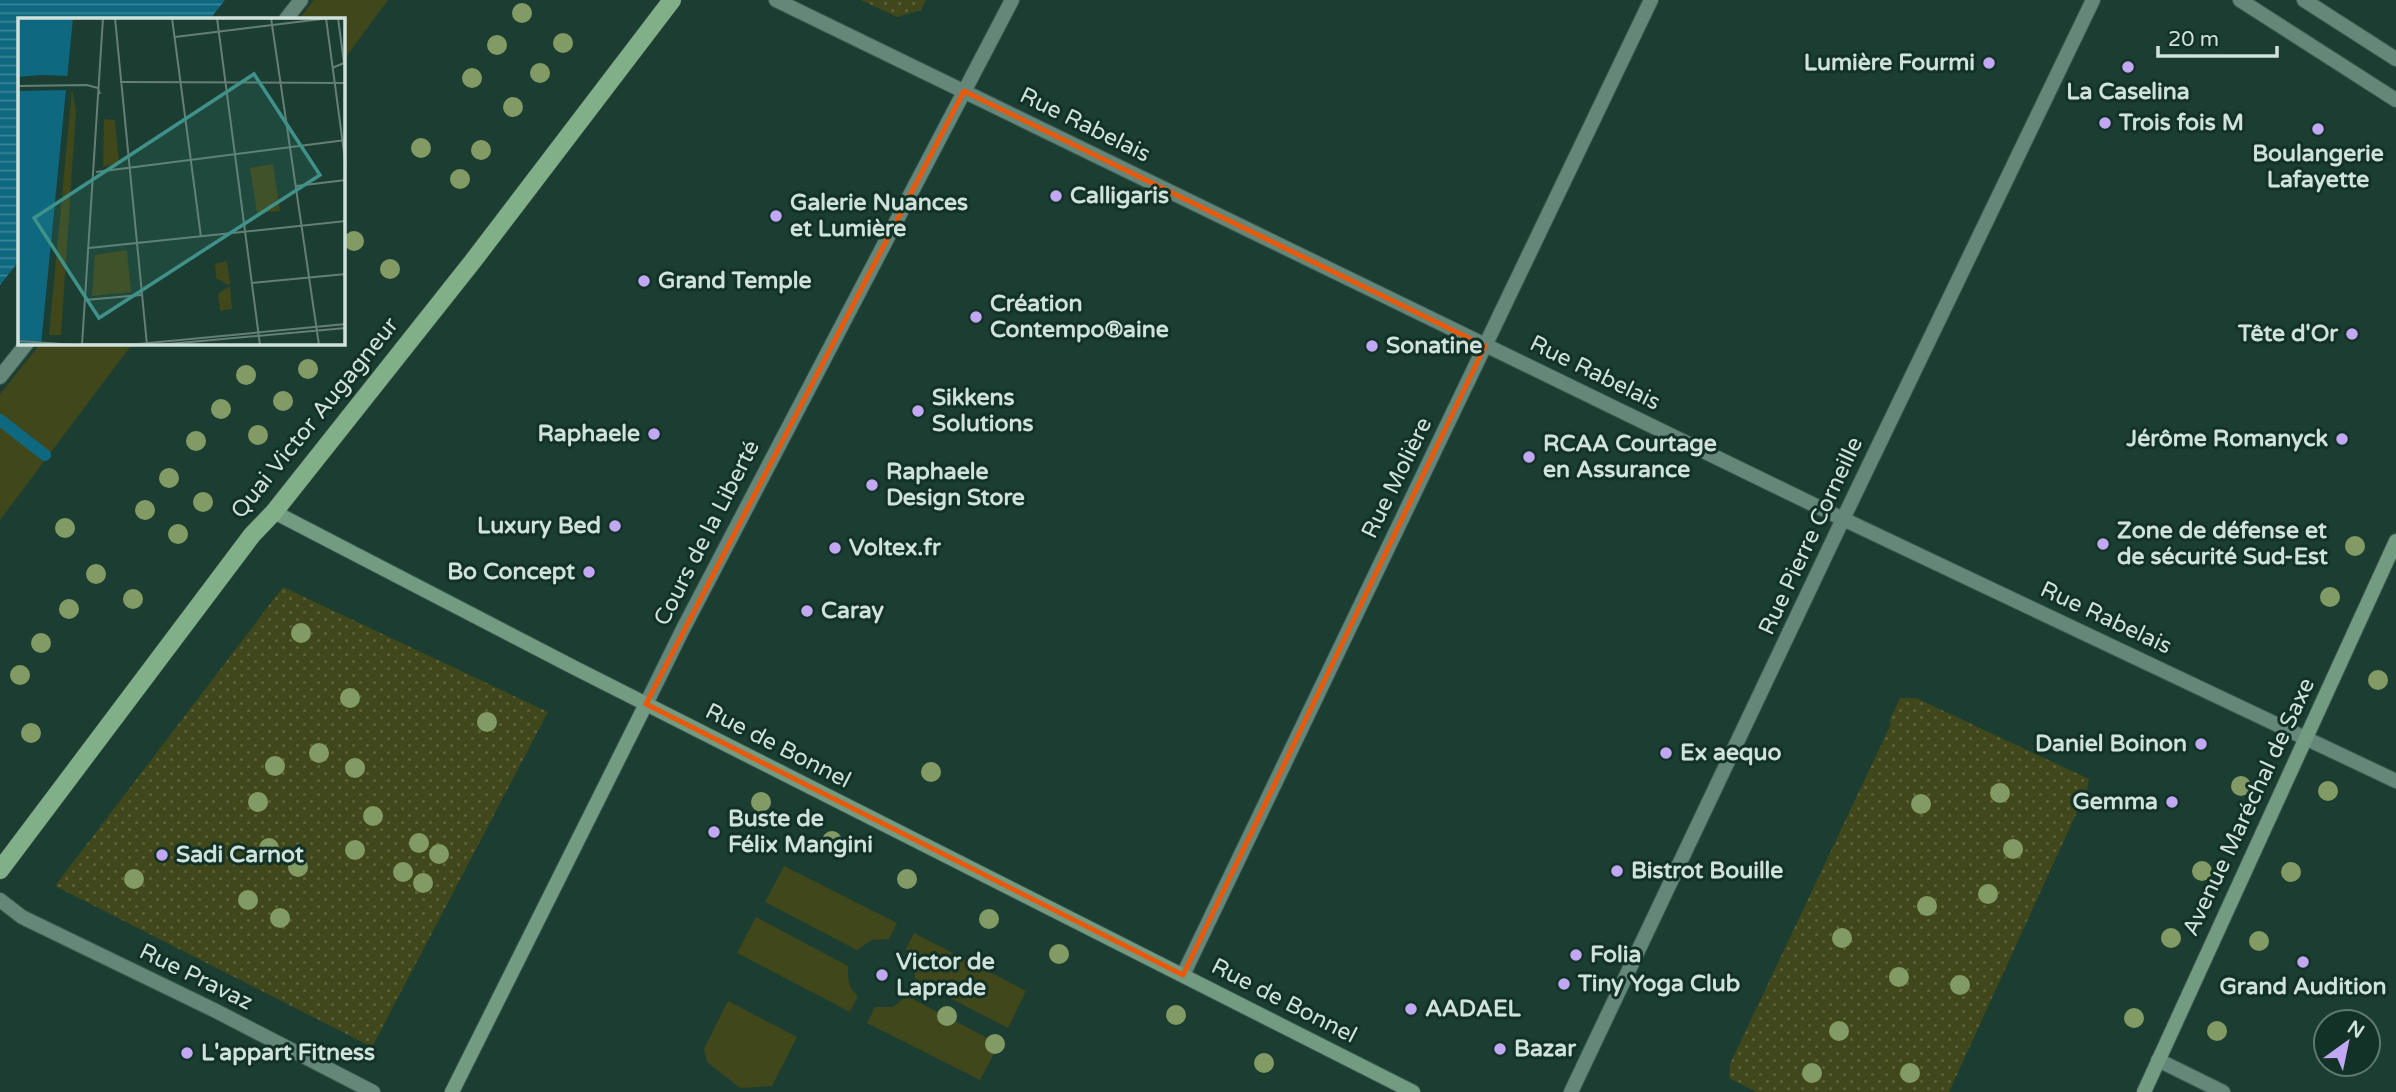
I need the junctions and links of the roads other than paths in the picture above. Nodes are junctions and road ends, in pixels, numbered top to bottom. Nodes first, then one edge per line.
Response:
1 (301, 0) edge
2 (672, 0) edge
3 (776, 0) edge
4 (1012, 0) edge
5 (1651, 0) edge
6 (2093, 0) edge
7 (2240, 0) edge
8 (2304, 0) edge
9 (287, 18) edge
10 (2396, 59) edge
11 (964, 91) junction
12 (2396, 100) edge
13 (25, 345) edge
14 (1485, 346) junction
15 (0, 377) edge
16 (274, 512) junction
17 (1843, 519) junction
18 (2396, 541) edge
19 (646, 704) junction
20 (2306, 738) junction
21 (2396, 781) edge
22 (0, 870) edge
23 (0, 900) edge
24 (1183, 975) junction
25 (2158, 1060) junction
26 (373, 1092) edge
27 (452, 1092) edge
28 (1413, 1092) edge
29 (1571, 1092) edge
30 (2144, 1092) edge
31 (2223, 1092) edge

1 - 9 street
2 - 16 main road, Quai Victor Augagneur
3 - 11 street, Rue Rabelais
4 - 11 street, Cours de la Liberté
5 - 14 street, Rue Molière
6 - 17 street, Rue Pierre Corneille
7 - 12 street
8 - 10 street
11 - 14 street, Rue Rabelais
11 - 19 street, Cours de la Liberté
13 - 15 street
14 - 17 street, Rue Rabelais
14 - 24 street, Rue Molière
16 - 19 main road, Rue de Bonnel
16 - 22 main road, Quai Victor Augagneur
17 - 20 street, Rue Rabelais
17 - 29 street, Rue Pierre Corneille
18 - 20 main road, Avenue Maréchal de Saxe
19 - 24 main road, Rue de Bonnel
19 - 27 main road, Cours de la Liberté
20 - 21 street, Rue Rabelais
20 - 25 main road, Avenue Maréchal de Saxe
23 - 26 street, Rue Pravaz
24 - 28 main road, Rue de Bonnel
25 - 30 main road, Avenue Maréchal de Saxe
25 - 31 street

